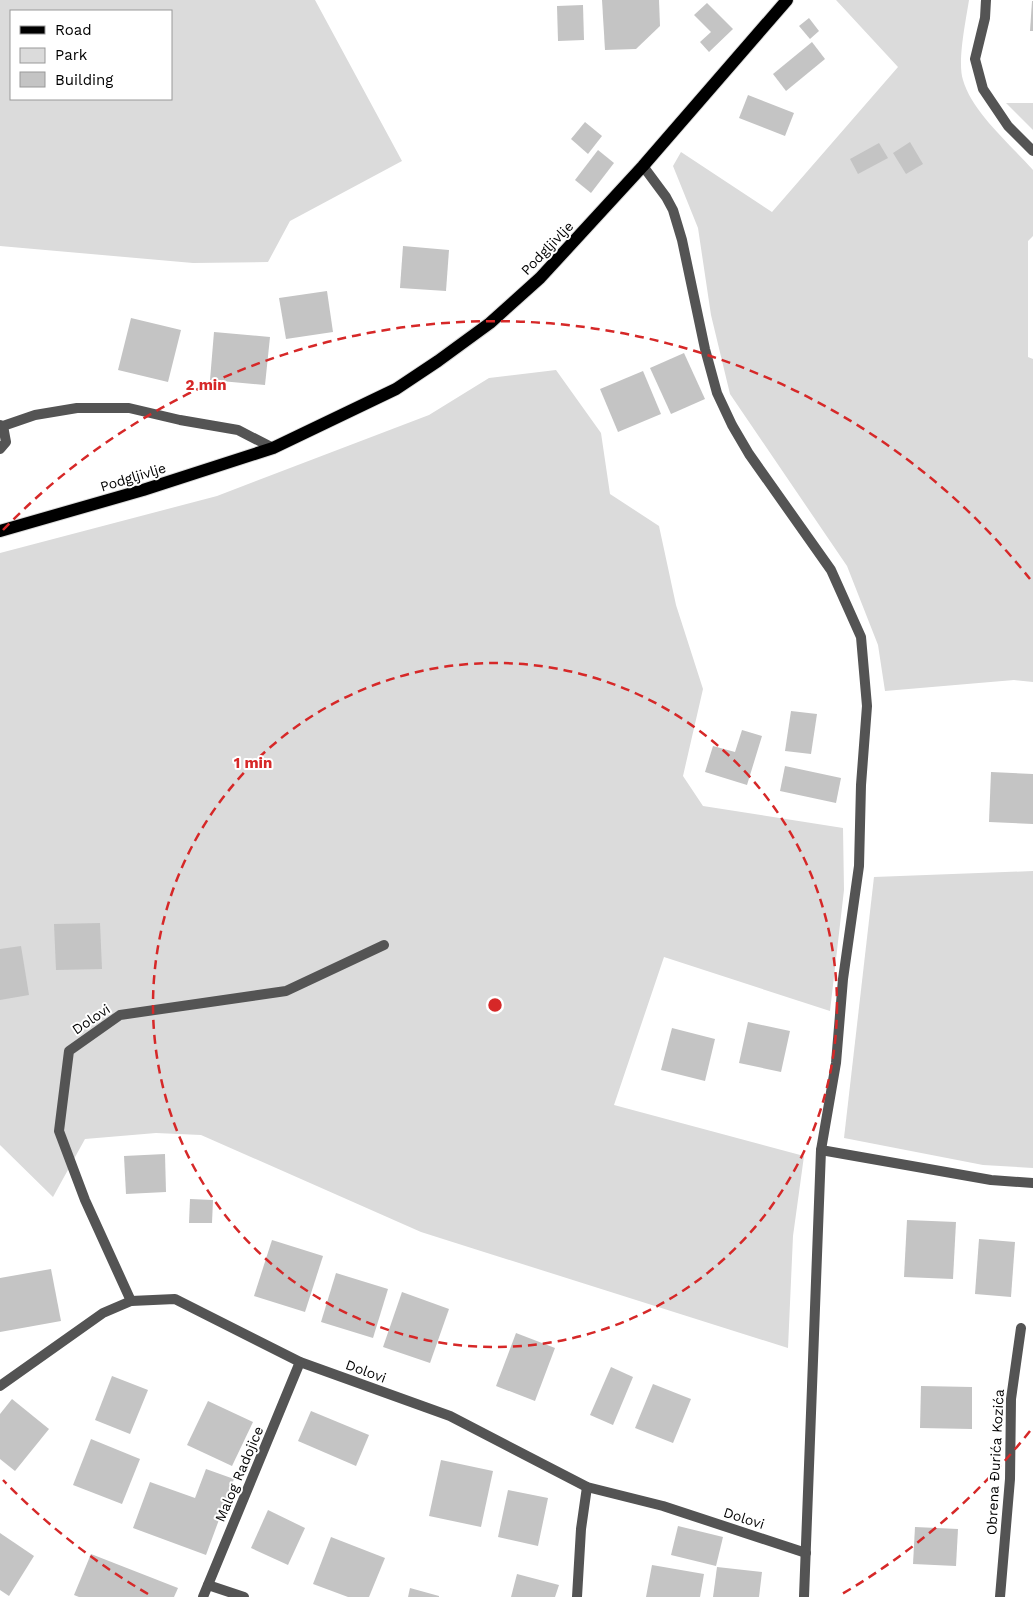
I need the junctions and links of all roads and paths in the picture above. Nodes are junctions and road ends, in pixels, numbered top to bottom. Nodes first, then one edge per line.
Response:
1 (786, 0) edge
2 (986, 0) edge
3 (1033, 151) edge
4 (643, 166) junction
5 (2, 426) edge
6 (273, 448) junction
7 (0, 449) edge
8 (0, 531) edge
9 (384, 945) dead end
10 (821, 1150) junction
11 (1033, 1183) edge
12 (131, 1301) junction
13 (1021, 1328) dead end
14 (300, 1362) junction
15 (0, 1386) edge
16 (586, 1487) junction
17 (806, 1553) junction
18 (208, 1585) junction
19 (203, 1597) edge
20 (244, 1597) edge
21 (577, 1597) edge
22 (804, 1597) edge
23 (1000, 1597) edge

1 - 4 main road, Podgljivlje
2 - 3 street
4 - 6 main road, Podgljivlje
4 - 10 street
5 - 6 street
5 - 7 street
6 - 8 main road, Podgljivlje
9 - 12 street, Dolovi
10 - 11 street
10 - 17 street
12 - 14 street, Dolovi
12 - 15 street, Dolovi
13 - 23 street, Obrena Đurića Kozića
14 - 16 street, Dolovi
14 - 18 street, Malog Radojice
16 - 17 street, Dolovi
16 - 21 street
17 - 22 street
18 - 19 street, Malog Radojice
18 - 20 street

